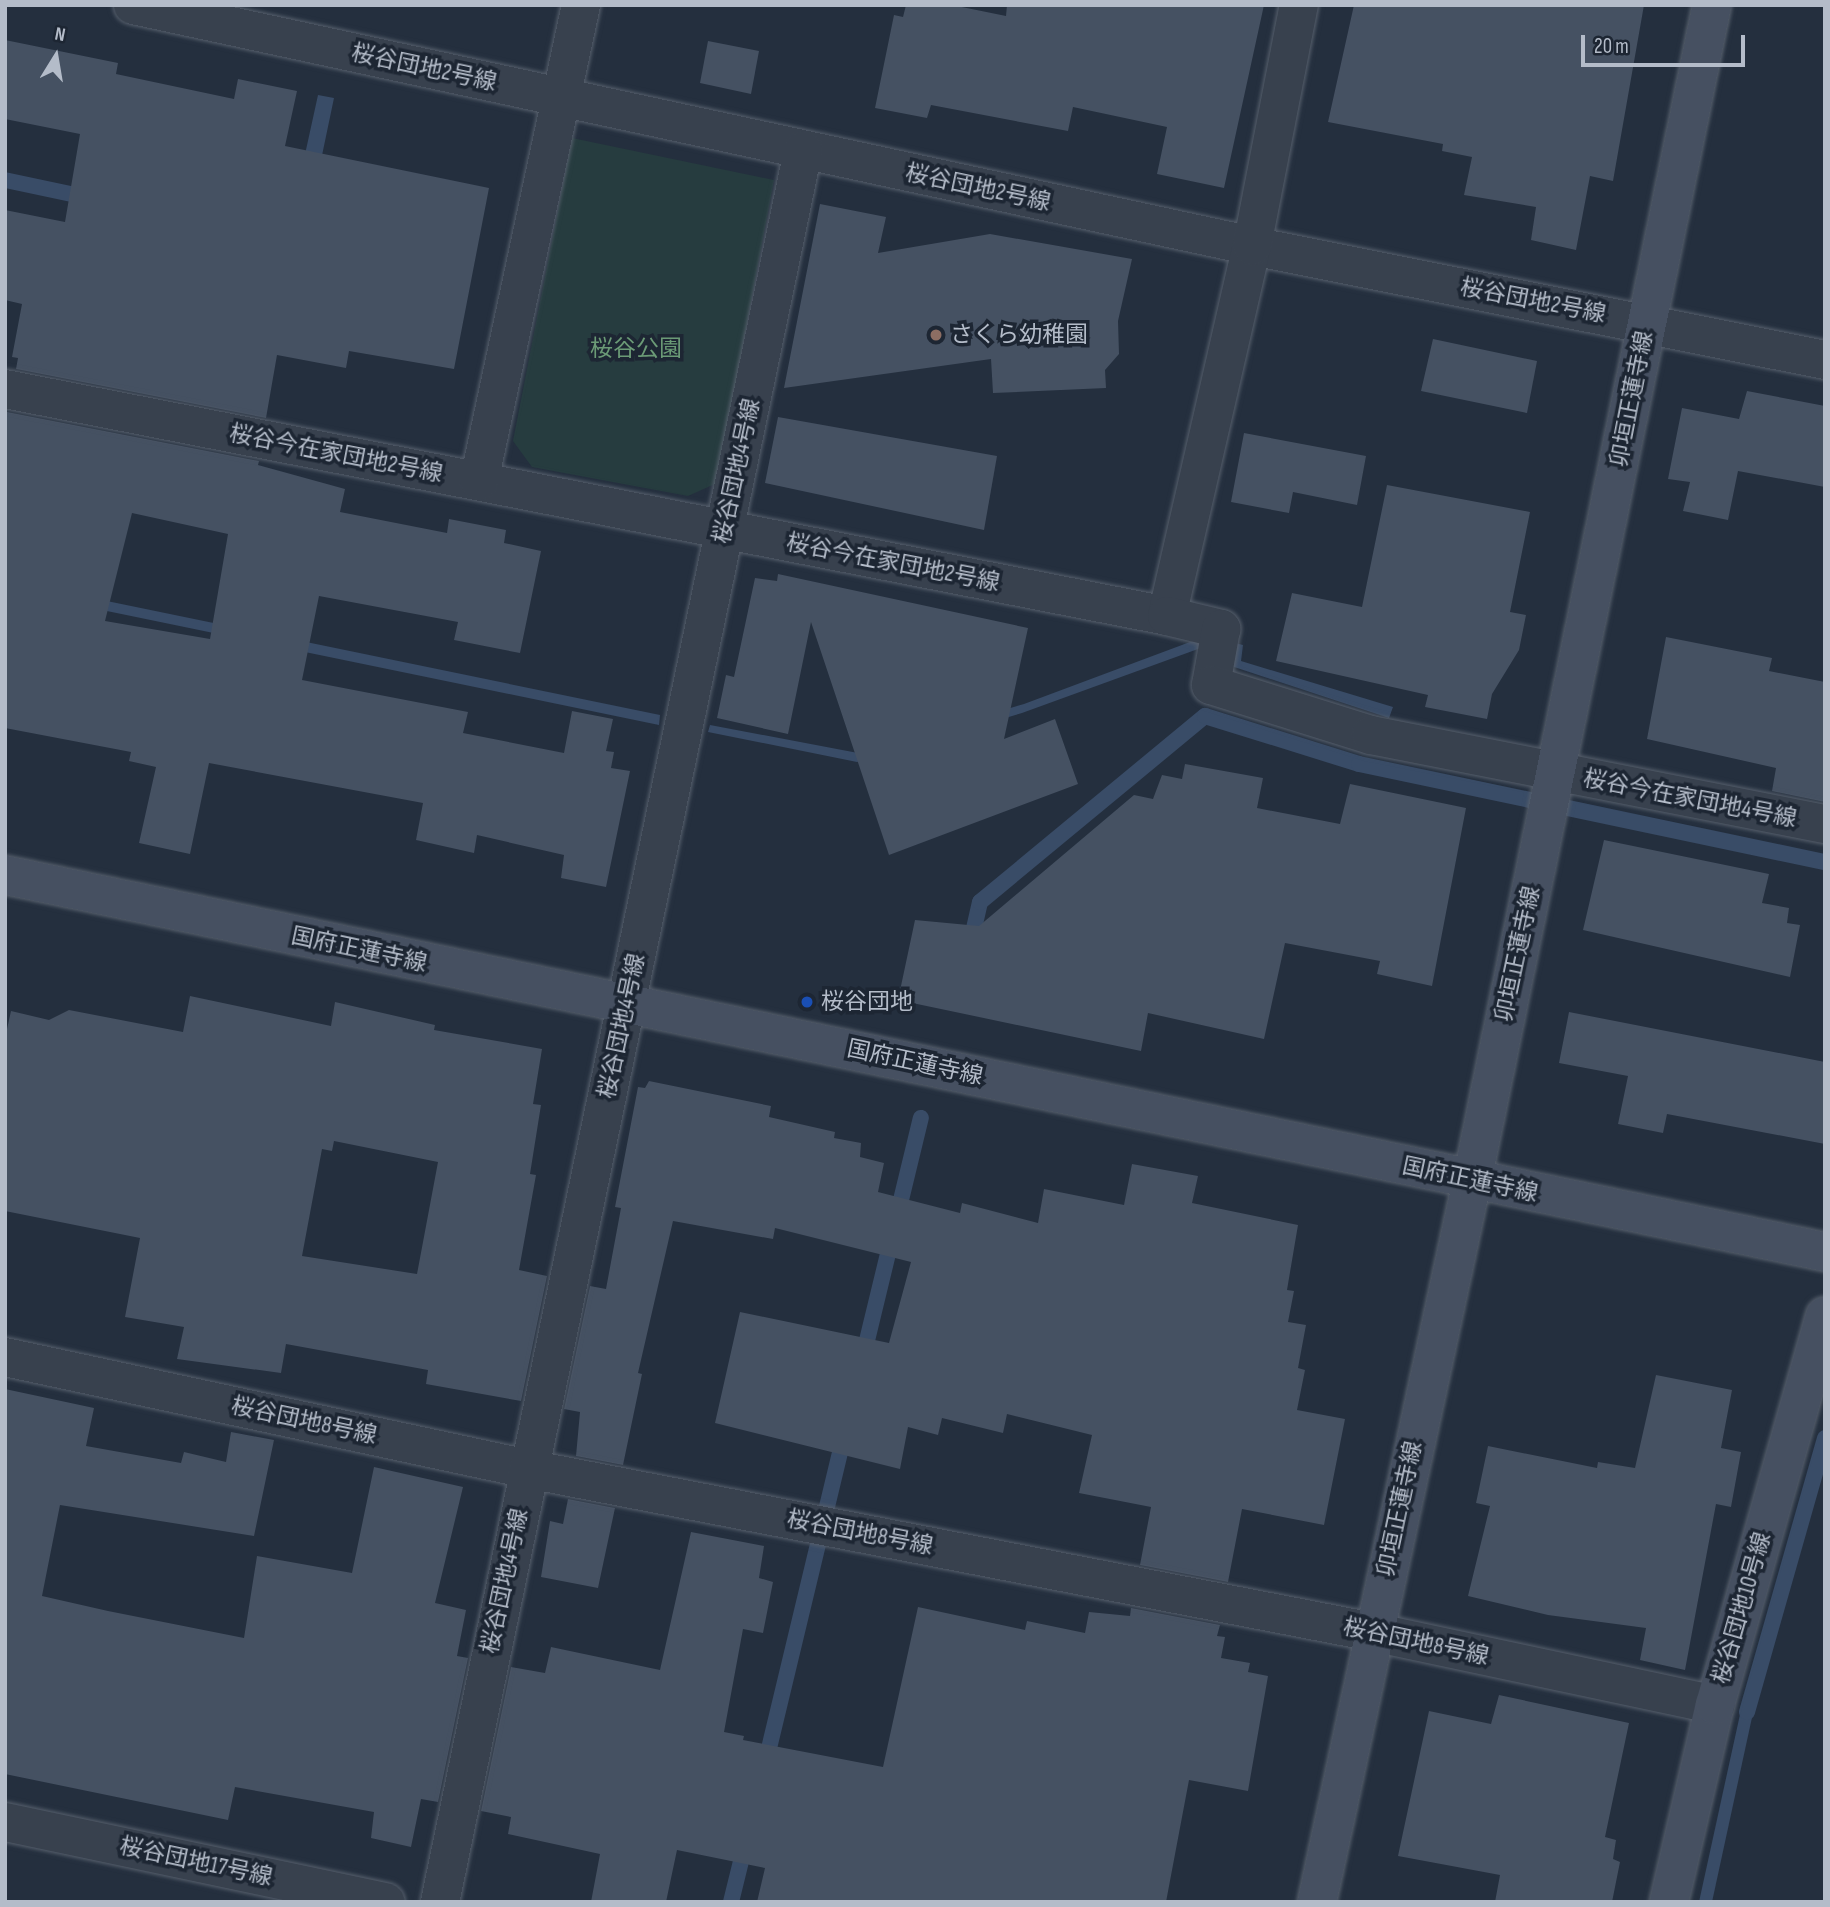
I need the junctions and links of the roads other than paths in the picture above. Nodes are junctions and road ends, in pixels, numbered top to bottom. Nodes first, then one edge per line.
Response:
1 (133, 5) edge
2 (581, 5) edge
3 (1299, 5) edge
4 (1712, 5) edge
5 (562, 97) junction
6 (803, 150) junction
7 (1252, 246) junction
8 (1647, 324) junction
9 (1825, 360) edge
10 (5, 389) edge
11 (479, 481) junction
12 (725, 531) junction
13 (1167, 616) junction
14 (1556, 773) junction
15 (1825, 824) edge
16 (5, 875) edge
17 (626, 1007) junction
18 (1472, 1181) junction
19 (1825, 1252) edge
20 (1825, 1316) edge
21 (5, 1357) edge
22 (528, 1469) junction
23 (1373, 1632) junction
24 (1715, 1705) junction
25 (5, 1822) edge
26 (386, 1902) edge
27 (440, 1902) edge
28 (1317, 1902) edge
29 (1669, 1902) edge

1 - 5 street, 桜谷団地2号線
2 - 5 street
3 - 7 street
4 - 8 main road, 卯垣正蓮寺線
5 - 6 street, 桜谷団地2号線
5 - 11 street
6 - 7 street, 桜谷団地2号線
6 - 12 street, 桜谷団地4号線
7 - 8 street, 桜谷団地2号線
7 - 13 street
8 - 9 street, 桜谷団地2号線
8 - 14 main road, 卯垣正蓮寺線
10 - 11 street, 桜谷今在家団地2号線
11 - 12 street, 桜谷今在家団地2号線
12 - 13 street, 桜谷今在家団地2号線
12 - 17 street, 桜谷団地4号線
13 - 14 street, 桜谷今在家団地2号線
14 - 15 street, 桜谷今在家団地4号線
14 - 18 main road, 卯垣正蓮寺線
16 - 17 main road, 国府正蓮寺線
17 - 18 main road, 国府正蓮寺線
17 - 22 street, 桜谷団地4号線
18 - 19 main road, 国府正蓮寺線
18 - 23 main road, 卯垣正蓮寺線
20 - 24 main road, 桜谷団地10号線
21 - 22 street, 桜谷団地8号線
22 - 23 street, 桜谷団地8号線
22 - 27 street, 桜谷団地4号線
23 - 24 street, 桜谷団地8号線
23 - 28 main road, 卯垣正蓮寺線
24 - 29 main road, 桜谷団地10号線
25 - 26 street, 桜谷団地17号線

